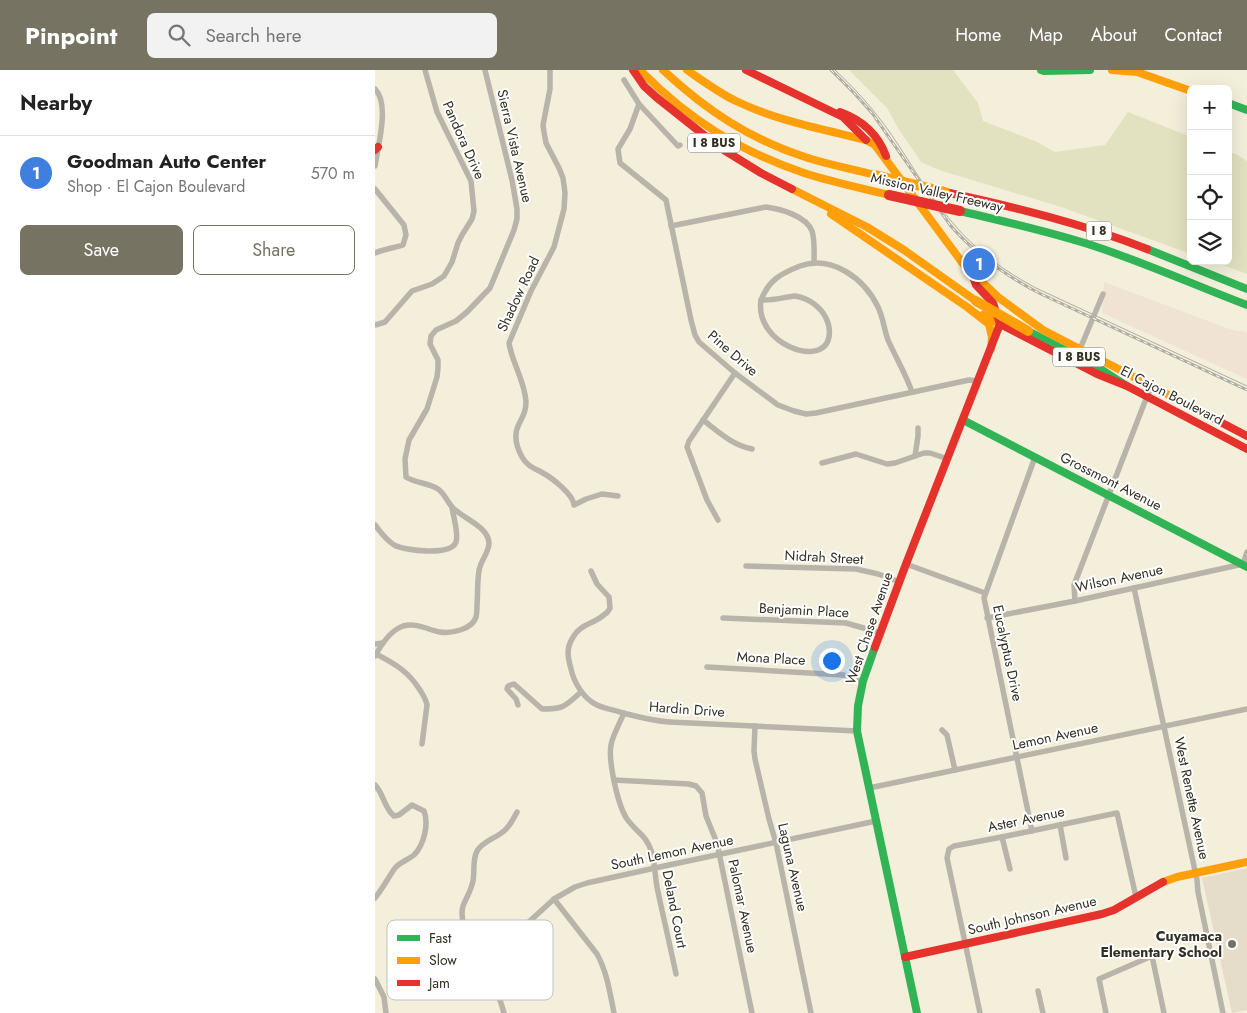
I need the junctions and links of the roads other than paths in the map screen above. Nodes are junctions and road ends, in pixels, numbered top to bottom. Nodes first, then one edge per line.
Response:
1 (425, 70) edge
2 (485, 70) edge
3 (550, 70) edge
4 (633, 70) edge
5 (641, 70) edge
6 (663, 70) edge
7 (687, 70) edge
8 (746, 70) edge
9 (1043, 70) edge
10 (1089, 70) edge
11 (1112, 70) edge
12 (624, 80) dead end
13 (375, 88) edge
14 (1187, 90) edge
15 (639, 104) junction
16 (1232, 104) edge
17 (828, 109) junction
18 (1247, 110) edge
19 (866, 140) junction
20 (681, 145) dead end
21 (377, 149) edge
22 (887, 161) junction
23 (375, 166) edge
24 (375, 190) edge
25 (808, 197) junction
26 (671, 226) junction
27 (375, 253) edge
28 (814, 263) junction
29 (973, 276) junction
30 (1247, 289) edge
31 (1103, 294) dead end
32 (998, 297) junction
33 (761, 300) junction
34 (1247, 306) edge
35 (967, 307) junction
36 (1001, 324) junction
37 (375, 325) edge
38 (1029, 326) junction
39 (991, 349) junction
40 (1080, 349) junction
41 (735, 373) junction
42 (978, 381) junction
43 (1127, 386) junction
44 (1152, 386) junction
45 (912, 392) junction
46 (1148, 397) junction
47 (703, 420) junction
48 (963, 420) junction
49 (918, 428) dead end
50 (1247, 436) edge
51 (752, 449) dead end
52 (1247, 449) edge
53 (915, 456) junction
54 (1035, 457) junction
55 (948, 459) junction
56 (822, 462) dead end
57 (618, 496) dead end
58 (1109, 496) junction
59 (452, 507) junction
60 (719, 520) dead end
61 (375, 526) edge
62 (1247, 552) edge
63 (906, 564) junction
64 (746, 566) dead end
65 (1245, 566) edge
66 (591, 571) dead end
67 (900, 582) junction
68 (1135, 588) junction
69 (985, 593) junction
70 (1075, 601) junction
71 (723, 618) dead end
72 (987, 618) junction
73 (881, 633) junction
74 (383, 643) junction
75 (375, 644) edge
76 (375, 655) edge
77 (707, 667) dead end
78 (863, 681) junction
79 (581, 692) junction
80 (518, 706) dead end
81 (1247, 708) edge
82 (624, 713) junction
83 (755, 726) junction
84 (1164, 726) junction
85 (942, 730) dead end
86 (857, 731) junction
87 (422, 744) dead end
88 (1017, 757) junction
89 (955, 770) junction
90 (614, 780) junction
91 (375, 785) edge
92 (869, 788) junction
93 (517, 812) dead end
94 (876, 821) junction
95 (1060, 825) junction
96 (1032, 831) junction
97 (1003, 837) junction
98 (776, 843) junction
99 (719, 854) junction
100 (1066, 858) dead end
101 (1247, 862) edge
102 (655, 868) junction
103 (1010, 869) dead end
104 (1196, 873) junction
105 (1136, 897) junction
106 (375, 898) edge
107 (554, 899) junction
108 (463, 920) edge
109 (531, 920) edge
110 (965, 944) junction
111 (905, 957) junction
112 (676, 974) dead end
113 (375, 979) edge
114 (1038, 991) dead end
115 (500, 1000) edge
116 (386, 1013) edge
117 (503, 1013) edge
118 (614, 1013) edge
119 (752, 1013) edge
120 (811, 1013) edge
121 (917, 1013) edge
122 (980, 1013) edge
123 (1043, 1013) edge
124 (1106, 1013) edge
125 (1164, 1013) edge
126 (1223, 1013) edge

1 - 37 street, Pandora Drive
2 - 59 street, Sierra Vista Avenue
3 - 57 street, Shadow Road
4 - 25 main road, I 8 BUS
5 - 34 main road, Mission Valley Freeway / I 8, bridge
6 - 30 main road, Mission Valley Freeway / I 8, bridge
7 - 19 main road, I 8 BUS
8 - 17 main road, El Cajon Boulevard
9 - 10 main road
11 - 14 main road
12 - 15 street
13 - 21 street
15 - 20 street
15 - 26 street, Pine Drive
16 - 18 main road
17 - 19 main road, El Cajon Boulevard
17 - 22 main road, El Cajon Boulevard
19 - 22 main road, El Cajon Boulevard / I 8 BUS
21 - 23 street
22 - 29 main road, El Cajon Boulevard / I 8 BUS
24 - 27 street
25 - 35 main road
25 - 38 main road, I 8 BUS, bridge
26 - 28 street
26 - 41 street, Pine Drive
28 - 33 street
28 - 45 street
29 - 32 main road, El Cajon Boulevard / I 8 BUS
29 - 36 main road, El Cajon Boulevard
31 - 40 street
32 - 36 main road
32 - 38 main road, El Cajon Boulevard / I 8 BUS
33 - 33 street
35 - 36 main road
35 - 39 main road
36 - 38 main road
36 - 39 main road, West Chase Avenue
36 - 43 main road, El Cajon Boulevard
38 - 40 main road, El Cajon Boulevard / I 8 BUS
38 - 43 main road, I 8 BUS
39 - 42 main road, West Chase Avenue
40 - 44 main road, El Cajon Boulevard / I 8 BUS
41 - 45 street, Pine Drive
41 - 47 street
42 - 45 street, Pine Drive
42 - 48 main road, West Chase Avenue
43 - 46 main road, El Cajon Boulevard / I 8 BUS
44 - 46 street
44 - 50 main road, El Cajon Boulevard / I 8 BUS
46 - 52 main road, El Cajon Boulevard / I 8 BUS
46 - 58 street
47 - 51 street
47 - 60 street
48 - 54 main road, Grossmont Avenue
48 - 55 main road, West Chase Avenue
49 - 53 street
53 - 55 street
53 - 56 street
54 - 58 main road, Grossmont Avenue
54 - 69 street, Eucalyptus Drive
55 - 63 main road, West Chase Avenue
58 - 65 main road, Grossmont Avenue
58 - 70 street
59 - 61 street
59 - 74 street, Sierra Vista Avenue
62 - 65 street
63 - 67 main road, West Chase Avenue
63 - 69 street
64 - 67 street, Nidrah Street
65 - 68 street, Wilson Avenue
66 - 79 street
67 - 73 main road, West Chase Avenue
68 - 70 street, Wilson Avenue
68 - 84 street, West Renette Avenue
69 - 72 street, Eucalyptus Drive
70 - 72 street, Wilson Avenue
71 - 73 street, Benjamin Place
72 - 88 street, Eucalyptus Drive
73 - 78 main road, West Chase Avenue
74 - 75 street
74 - 76 street, Sierra Vista Avenue
76 - 87 street
77 - 78 street, Mona Place
78 - 86 main road, West Chase Avenue
79 - 80 street
79 - 82 street, Hardin Drive
81 - 84 street, Lemon Avenue
82 - 83 street, Hardin Drive
82 - 90 street, Deland Court
83 - 86 street, Hardin Drive
83 - 98 street, Laguna Avenue
84 - 88 street, Lemon Avenue
84 - 104 street, West Renette Avenue
85 - 89 street
86 - 92 main road, West Chase Avenue
88 - 89 street, Lemon Avenue
88 - 96 street, Eucalyptus Drive
89 - 92 street, Lemon Avenue
90 - 99 street, Palomar Avenue
90 - 102 street, Deland Court
91 - 106 street
92 - 94 main road, West Chase Avenue
93 - 108 street
94 - 98 street, South Lemon Avenue
94 - 111 main road, West Chase Avenue
95 - 96 street, Aster Avenue
95 - 100 street
95 - 105 street, Aster Avenue
96 - 97 street, Aster Avenue
97 - 103 street
97 - 110 street, Aster Avenue
98 - 99 street, South Lemon Avenue
98 - 120 street, Laguna Avenue
99 - 102 street, South Lemon Avenue
99 - 119 street, Palomar Avenue
101 - 104 main road, South Johnson Avenue
102 - 107 street, South Lemon Avenue
102 - 112 street, Deland Court
104 - 105 main road, South Johnson Avenue
104 - 126 street, West Renette Avenue
105 - 110 main road, South Johnson Avenue
107 - 109 street, South Lemon Avenue
107 - 118 street
110 - 111 main road, South Johnson Avenue
110 - 122 street
111 - 121 main road, West Chase Avenue
113 - 116 street
114 - 123 street
115 - 117 street
124 - 125 street

